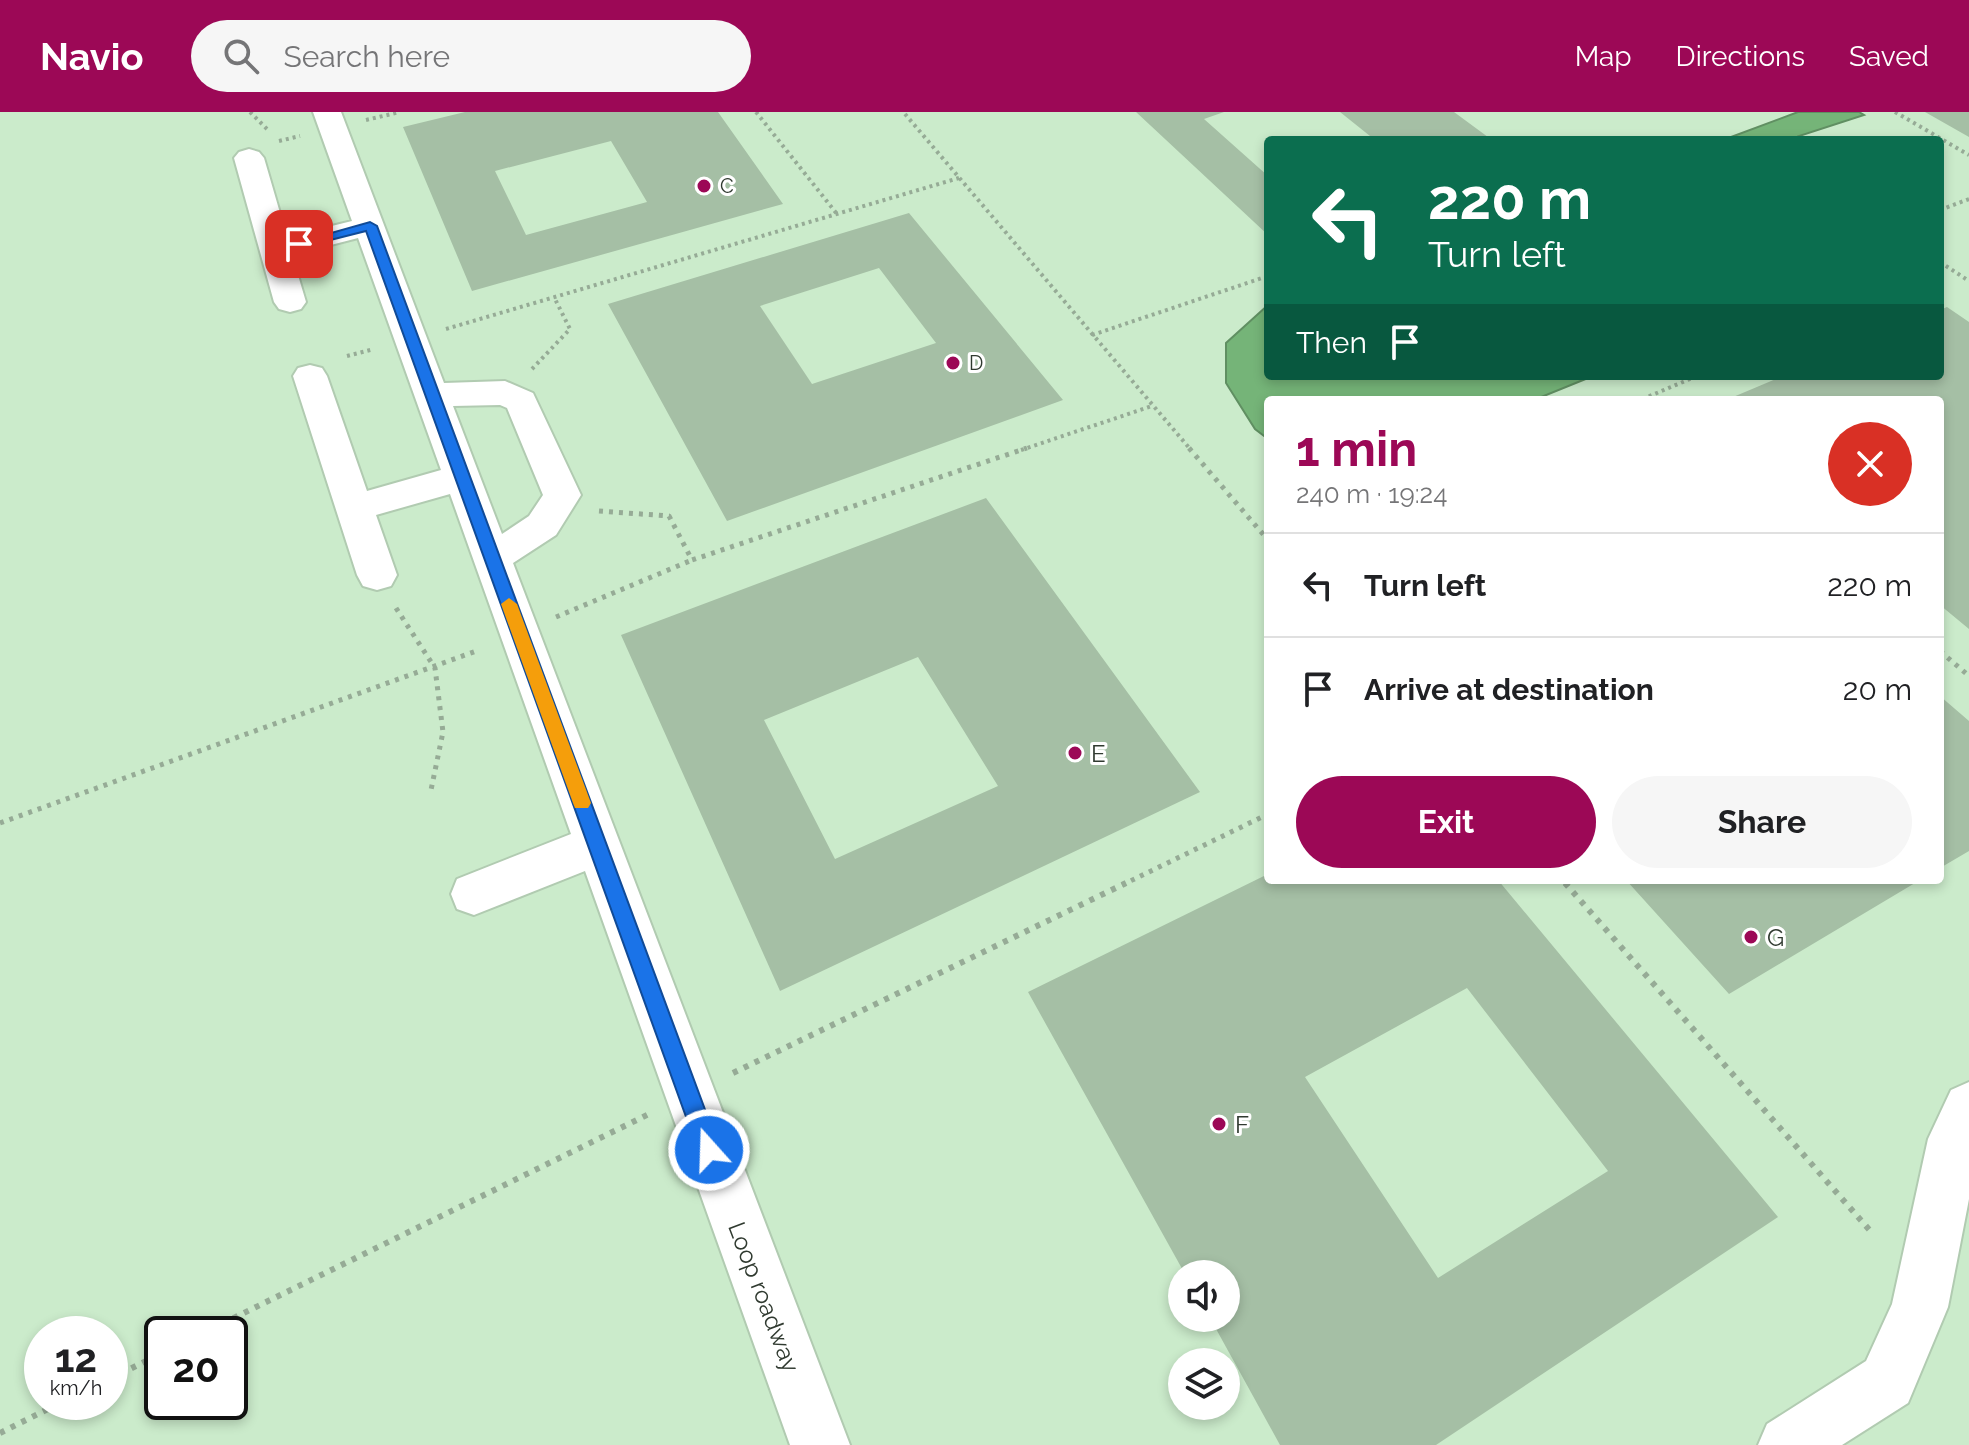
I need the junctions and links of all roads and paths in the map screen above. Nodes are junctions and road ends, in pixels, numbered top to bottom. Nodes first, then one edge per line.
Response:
1 (250, 112) edge
2 (327, 112) edge
3 (400, 112) edge
4 (756, 112) edge
5 (1895, 112) edge
6 (905, 114) dead end
7 (358, 122) dead end
8 (305, 135) dead end
9 (1936, 136) edge
10 (1944, 140) edge
11 (1969, 155) edge
12 (249, 158) dead end
13 (959, 178) junction
14 (1969, 199) edge
15 (1944, 208) edge
16 (837, 214) junction
17 (370, 226) junction
18 (275, 250) junction
19 (1944, 265) edge
20 (1950, 269) junction
21 (1944, 271) edge
22 (1264, 277) edge
23 (1969, 281) edge
24 (554, 297) junction
25 (290, 302) dead end
26 (443, 330) dead end
27 (1092, 335) junction
28 (382, 347) dead end
29 (347, 356) dead end
30 (310, 376) dead end
31 (1688, 380) edge
32 (432, 395) junction
33 (508, 395) junction
34 (1650, 396) edge
35 (1152, 406) junction
36 (462, 477) junction
37 (558, 507) junction
38 (354, 508) junction
39 (1264, 535) edge
40 (492, 557) junction
41 (692, 560) junction
42 (384, 588) joint
43 (549, 620) dead end
44 (479, 650) dead end
45 (1944, 654) edge
46 (435, 668) junction
47 (1969, 676) edge
48 (431, 790) dead end
49 (1264, 816) edge
50 (0, 823) edge
51 (597, 845) junction
52 (1567, 884) edge
53 (474, 894) dead end
54 (731, 1074) dead end
55 (1969, 1108) edge
56 (653, 1112) dead end
57 (1873, 1234) dead end
58 (238, 1316) edge
59 (26, 1420) edge
60 (0, 1433) edge
61 (820, 1445) edge
62 (1788, 1445) edge

1 - 8 path
2 - 17 lane, Loop roadway
3 - 7 path
4 - 16 path
5 - 9 path
6 - 13 path
10 - 11 path
12 - 18 lane
13 - 16 path
13 - 27 path
14 - 15 path
16 - 24 path
17 - 18 lane
17 - 32 lane, Loop roadway
18 - 25 lane
19 - 20 path
20 - 21 path
20 - 23 path
22 - 27 path
24 - 26 path
24 - 33 path
27 - 35 path
28 - 29 path
30 - 38 lane
31 - 34 path
32 - 33 lane
32 - 36 lane, Loop roadway
33 - 37 lane
35 - 39 path
35 - 41 path
36 - 38 lane
36 - 40 lane, Loop roadway
37 - 40 lane
37 - 41 path
38 - 42 lane
40 - 51 lane, Loop roadway
41 - 43 path
42 - 46 path
44 - 46 path
45 - 47 path
46 - 48 path
46 - 50 path
49 - 54 path
51 - 53 lane
51 - 61 lane, Loop roadway
52 - 57 path
55 - 62 lane
56 - 58 path
59 - 60 path

